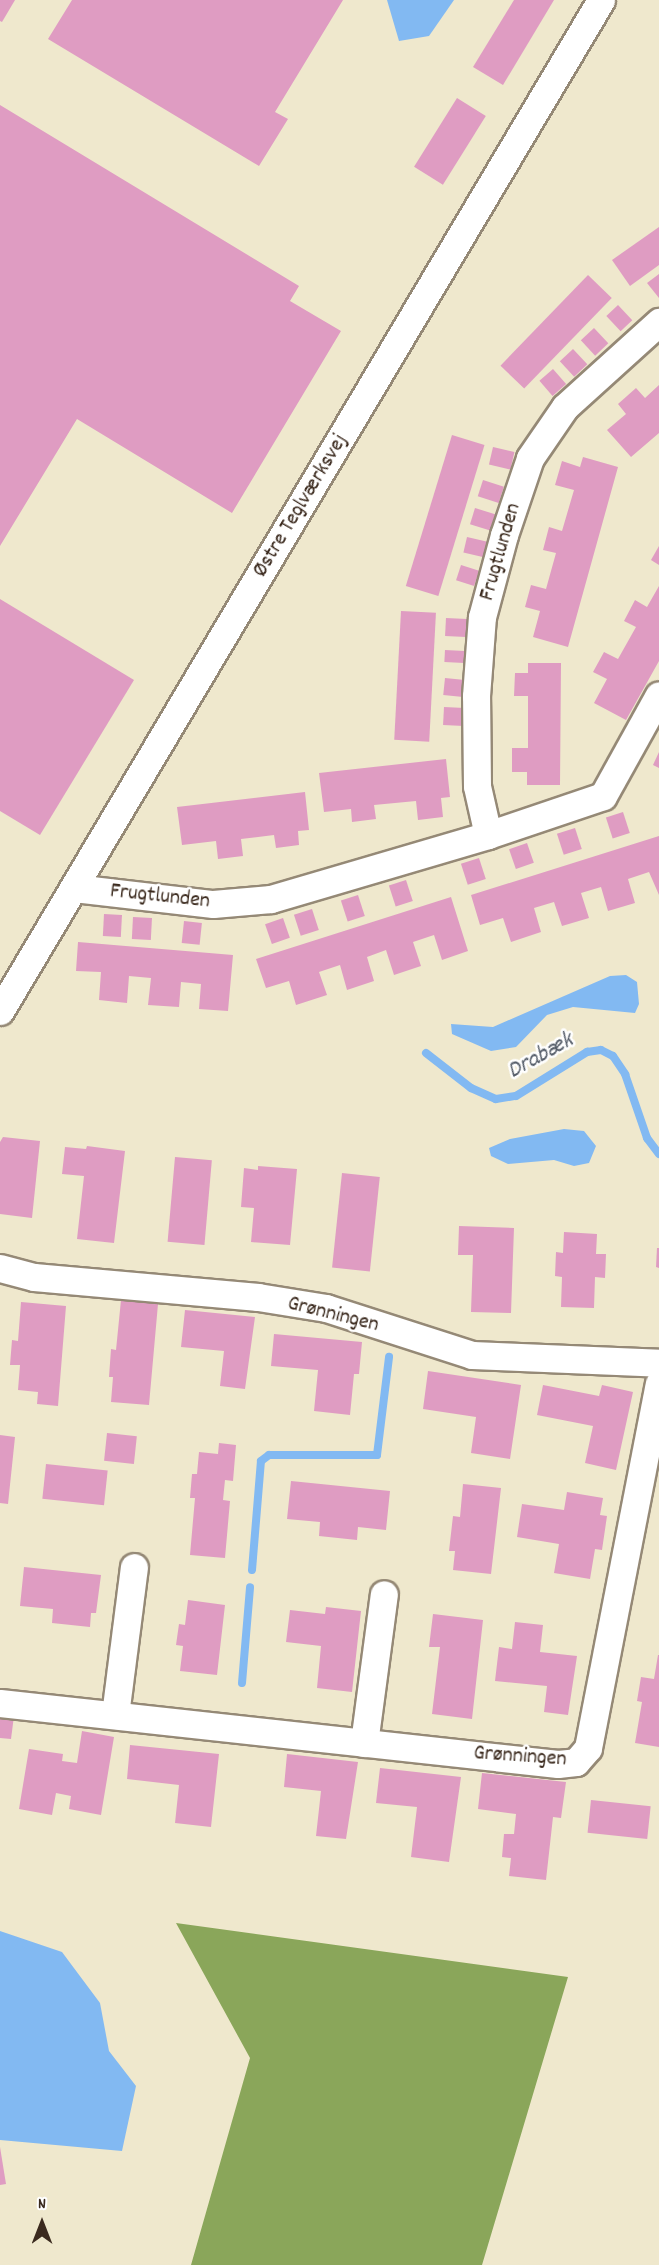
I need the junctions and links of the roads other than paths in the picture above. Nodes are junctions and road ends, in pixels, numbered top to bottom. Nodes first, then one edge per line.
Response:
1 (600, 0) edge
2 (659, 322) edge
3 (659, 695) edge
4 (488, 836) junction
5 (74, 888) junction
6 (0, 1011) edge
7 (2, 1273) edge
8 (659, 1363) edge
9 (659, 1384) edge
10 (134, 1568) dead end
11 (384, 1594) dead end
12 (0, 1703) edge
13 (115, 1715) junction
14 (364, 1743) junction

1 - 5 street, Østre Teglværksvej
2 - 4 street, Frugtlunden
3 - 4 street, Frugtlunden
4 - 5 street, Frugtlunden
5 - 6 street, Østre Teglværksvej
7 - 8 street, Grønningen
9 - 14 street, Grønningen
10 - 13 street
11 - 14 street
12 - 13 street, Grønningen
13 - 14 street, Grønningen

